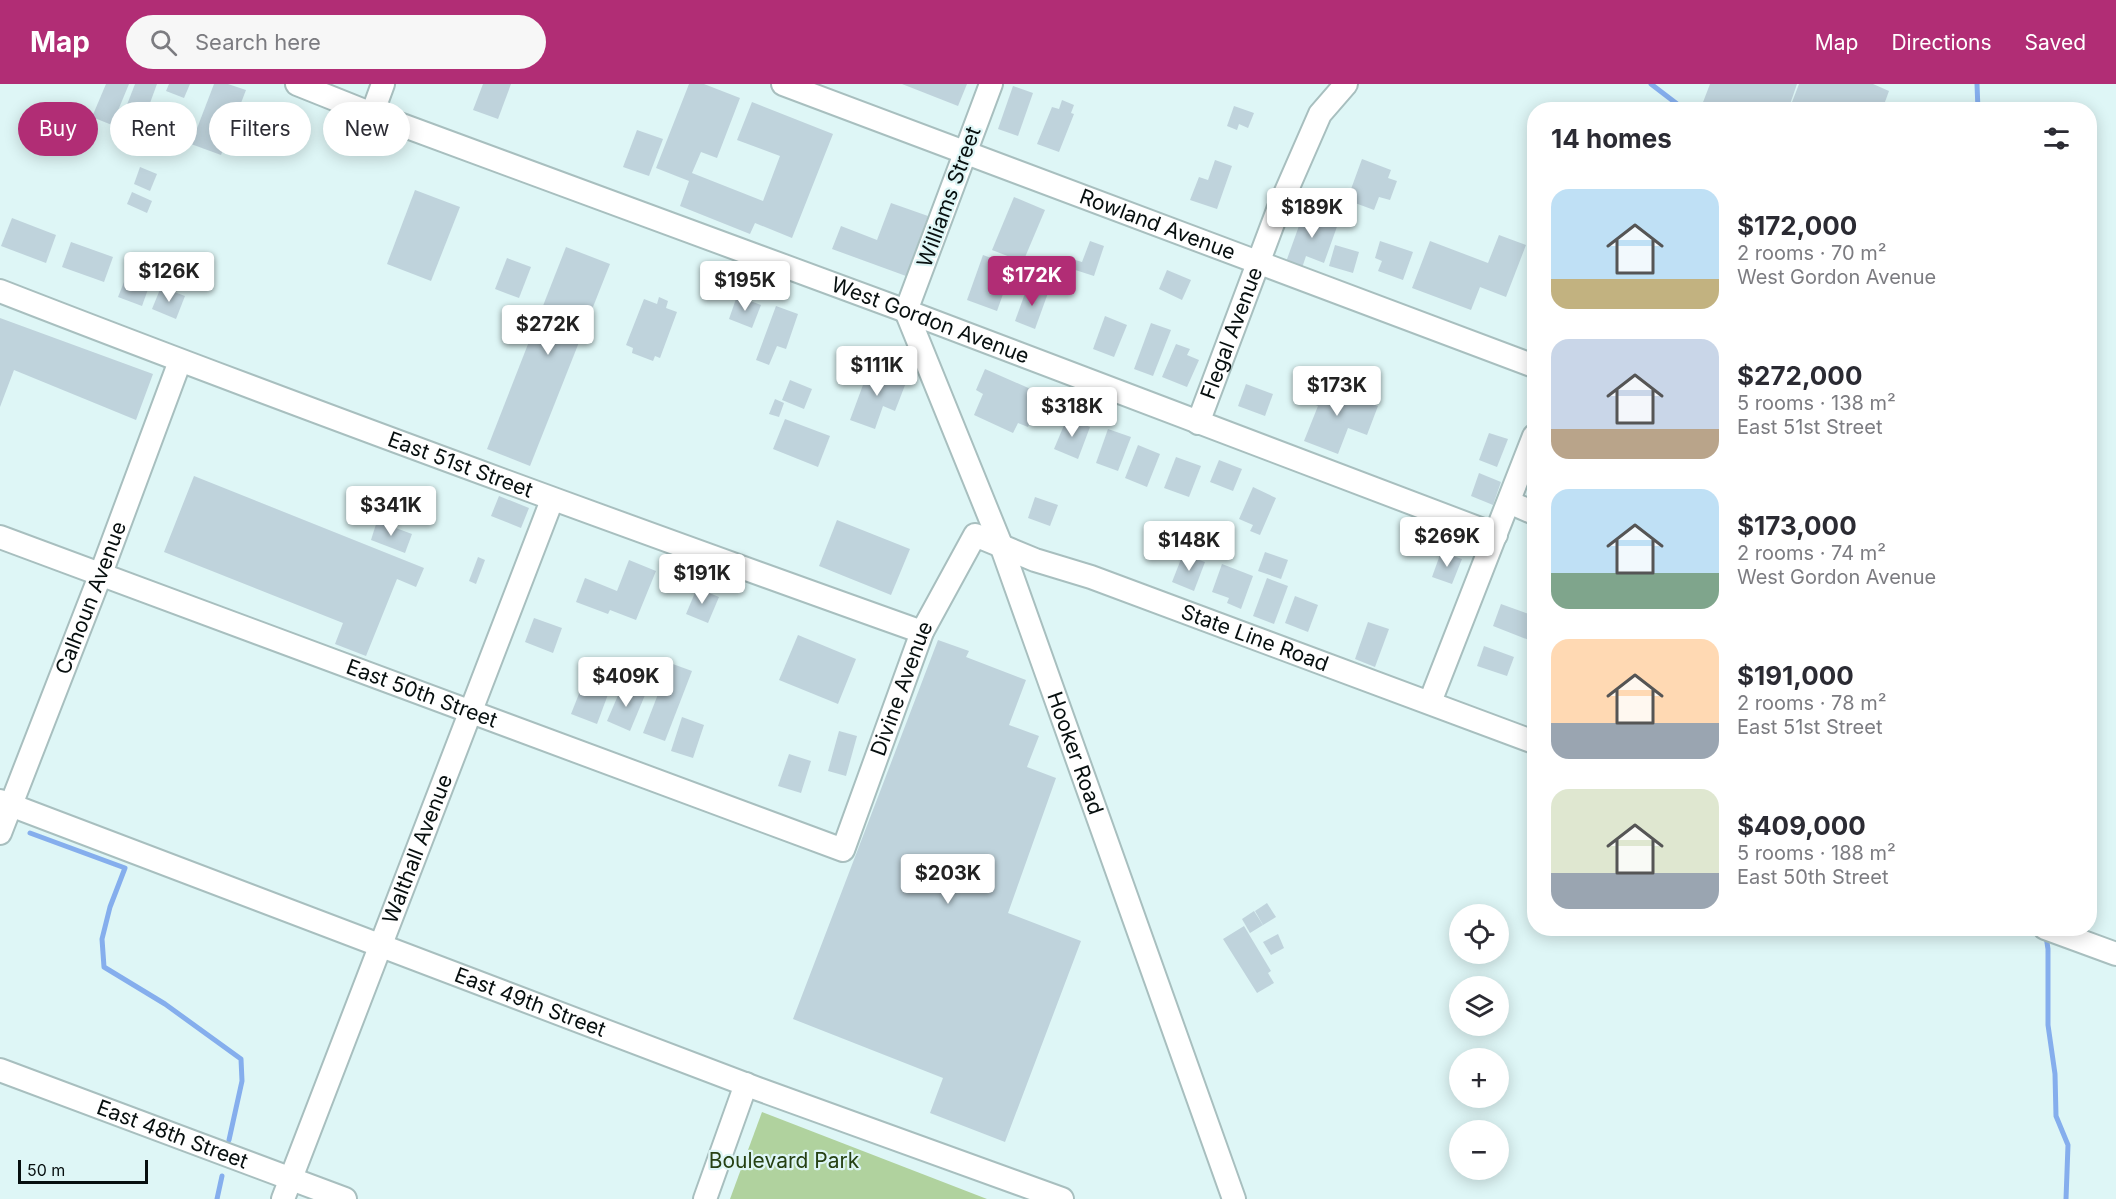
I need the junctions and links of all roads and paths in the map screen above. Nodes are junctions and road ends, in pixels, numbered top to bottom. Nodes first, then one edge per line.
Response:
1 (297, 84) edge
2 (383, 84) edge
3 (783, 84) edge
4 (991, 84) edge
5 (1346, 84) edge
6 (342, 102) edge
7 (376, 102) edge
8 (410, 128) edge
9 (965, 152) junction
10 (1259, 262) junction
11 (0, 291) edge
12 (906, 311) junction
13 (180, 361) junction
14 (1527, 363) edge
15 (1198, 423) junction
16 (1527, 454) edge
17 (552, 500) junction
18 (1509, 502) junction
19 (1527, 510) edge
20 (1496, 534) junction
21 (975, 535) joint
22 (0, 537) edge
23 (1001, 545) junction
24 (100, 576) junction
25 (922, 632) junction
26 (1430, 702) junction
27 (472, 711) junction
28 (1527, 739) edge
29 (5, 803) edge
30 (0, 833) edge
31 (843, 850) joint
32 (2068, 936) edge
33 (380, 946) junction
34 (2116, 954) edge
35 (0, 1070) edge
36 (746, 1084) junction
37 (287, 1189) edge
38 (345, 1199) edge
39 (705, 1199) edge
40 (1062, 1199) edge
41 (1234, 1199) edge

1 - 6 street, West Gordon Avenue
2 - 7 street
3 - 9 street, Rowland Avenue
4 - 9 street, Williams Street
5 - 10 street, Flegal Avenue
8 - 12 street, West Gordon Avenue
9 - 10 street, Rowland Avenue
9 - 12 street, Williams Street
10 - 14 street, Rowland Avenue
10 - 15 street, Flegal Avenue
11 - 13 street, East 51st Street
12 - 15 street, West Gordon Avenue
12 - 23 street, Hooker Road
13 - 17 street, East 51st Street
13 - 24 street, Calhoun Avenue
15 - 20 street, West Gordon Avenue
16 - 18 street
17 - 25 street, East 51st Street
17 - 27 street, Walthall Avenue
18 - 19 street
18 - 20 street
20 - 26 street
21 - 23 street, State Line Road
21 - 25 street, Divine Avenue
22 - 24 street, East 50th Street
23 - 26 street, State Line Road
23 - 41 street, Hooker Road
24 - 27 street, East 50th Street
24 - 29 street, Calhoun Avenue
25 - 31 street, Divine Avenue
26 - 28 street, State Line Road
27 - 31 street, East 50th Street
27 - 33 street, Walthall Avenue
29 - 30 street, Calhoun Avenue
29 - 33 street, East 49th Street
32 - 34 street
33 - 36 street, East 49th Street
33 - 37 street, Walthall Avenue
35 - 37 street, East 48th Street
36 - 39 street
36 - 40 street, East 49th Street
37 - 38 street, East 48th Street

